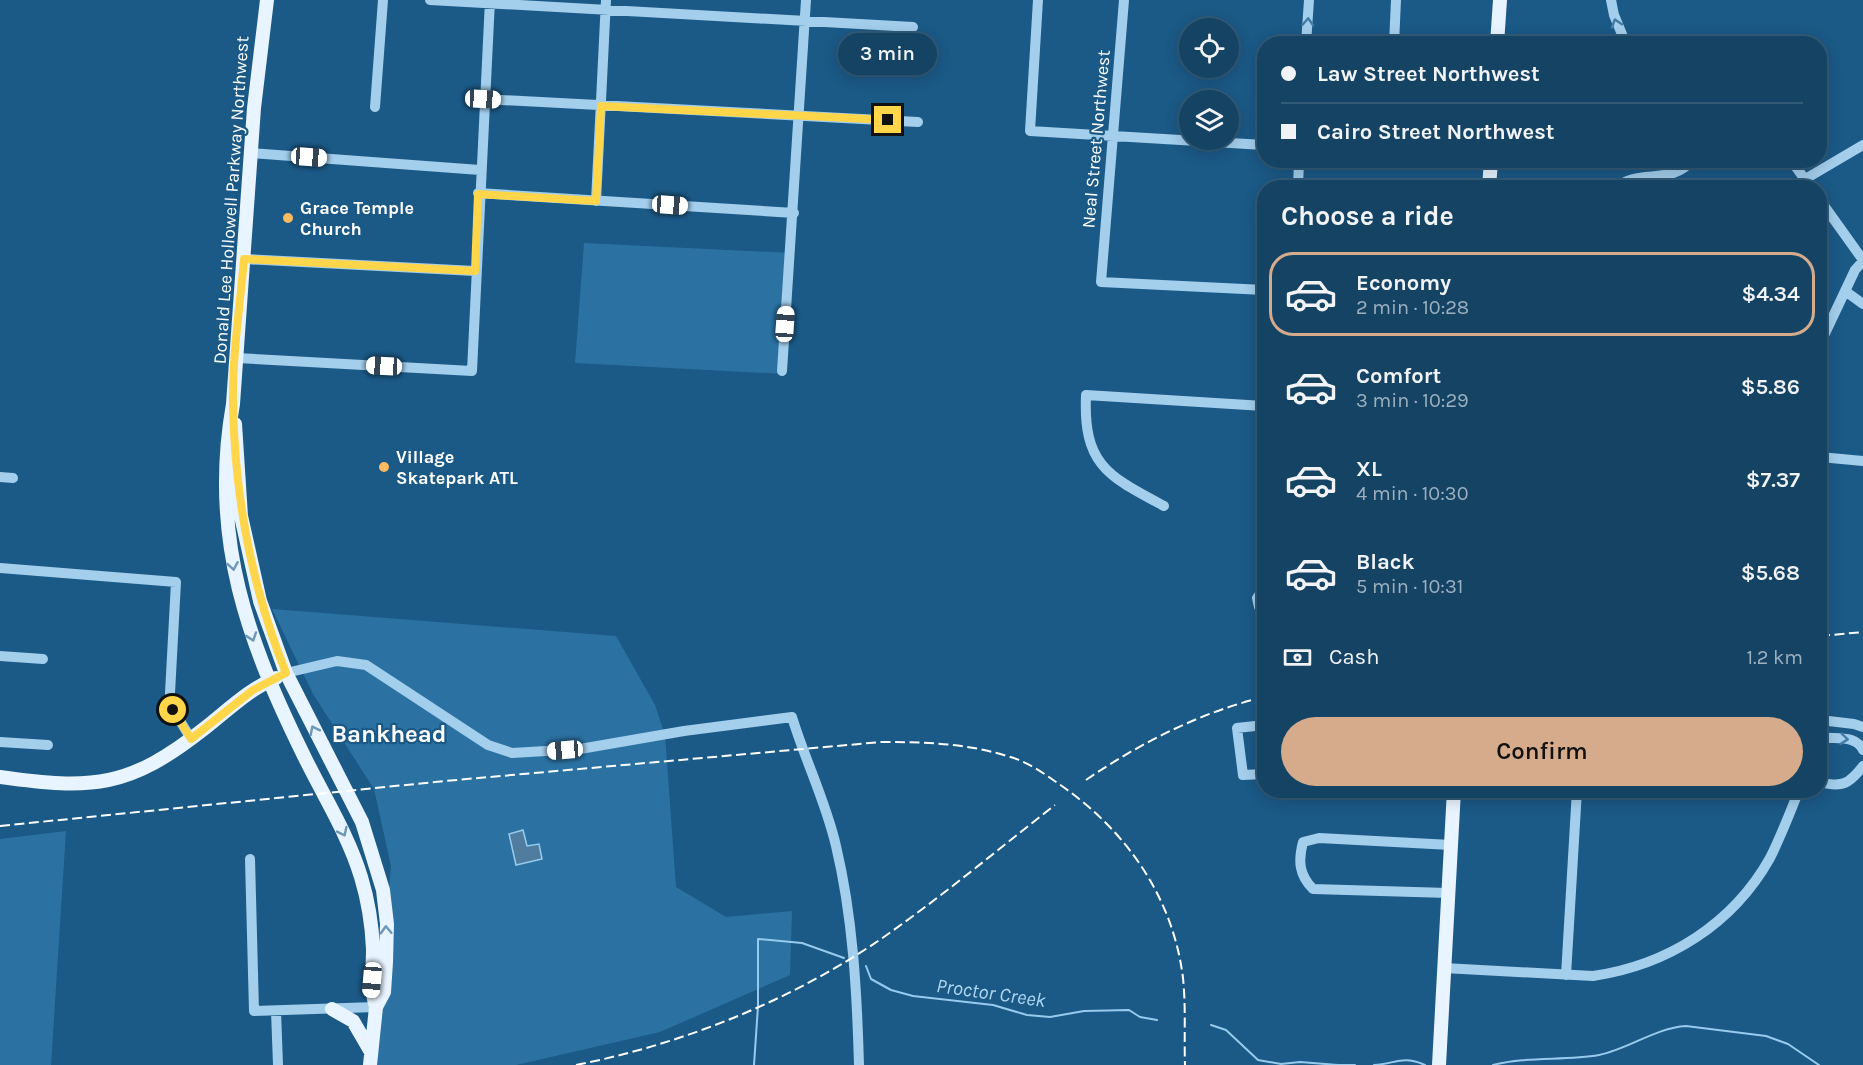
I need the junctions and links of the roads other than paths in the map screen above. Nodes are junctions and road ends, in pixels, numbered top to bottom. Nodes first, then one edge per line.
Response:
1 (267, 0) edge
2 (383, 0) edge
3 (430, 0) edge
4 (806, 0) edge
5 (1038, 0) edge
6 (1124, 0) edge
7 (1309, 0) edge
8 (1396, 0) edge
9 (1500, 0) edge
10 (1611, 0) edge
11 (490, 2) edge
12 (606, 5) edge
13 (805, 20) junction
14 (913, 27) dead end
15 (1307, 36) edge
16 (1394, 36) edge
17 (1498, 36) edge
18 (1623, 36) edge
19 (483, 99) junction
20 (601, 106) junction
21 (375, 107) dead end
22 (800, 116) junction
23 (918, 122) dead end
24 (1113, 136) junction
25 (1257, 145) edge
26 (1863, 145) edge
27 (251, 153) junction
28 (1827, 165) edge
29 (1684, 168) edge
30 (1796, 168) edge
31 (1821, 168) edge
32 (480, 170) junction
33 (1803, 178) junction
34 (1628, 180) edge
35 (1800, 180) edge
36 (478, 194) junction
37 (596, 201) junction
38 (1827, 210) edge
39 (794, 213) junction
40 (244, 259) junction
41 (1863, 260) edge
42 (475, 271) junction
43 (1257, 290) edge
44 (1845, 291) junction
45 (1863, 304) edge
46 (1827, 329) edge
47 (237, 358) junction
48 (782, 371) dead end
49 (233, 404) junction
50 (1257, 406) edge
51 (1827, 458) edge
52 (1863, 461) edge
53 (0, 477) edge
54 (13, 478) dead end
55 (1164, 506) dead end
56 (0, 568) edge
57 (0, 656) edge
58 (43, 659) dead end
59 (286, 673) junction
60 (268, 681) junction
61 (1827, 721) edge
62 (1257, 726) edge
63 (1863, 727) edge
64 (1827, 737) edge
65 (191, 739) junction
66 (0, 742) edge
67 (48, 745) dead end
68 (1863, 750) edge
69 (1863, 766) edge
70 (1257, 774) edge
71 (0, 777) edge
72 (1827, 784) edge
73 (1454, 798) edge
74 (1577, 798) edge
75 (1796, 798) edge
76 (1451, 845) junction
77 (249, 859) dead end
78 (1448, 893) junction
79 (1444, 968) junction
80 (1566, 975) junction
81 (376, 1007) junction
82 (332, 1009) junction
83 (276, 1011) junction
84 (371, 1059) edge
85 (1439, 1062) edge
86 (278, 1065) edge
87 (859, 1065) edge

1 - 27 main road, Donald Lee Hollowell Parkway Northwest
2 - 21 street
3 - 11 street
4 - 13 street
5 - 24 street
6 - 24 street, Neal Street Northwest
15 -> 7 street
8 - 16 street
9 - 17 main road
18 -> 10 street
11 - 12 street
11 - 19 street
12 - 13 street
12 - 20 street
13 - 14 street
13 - 22 street
19 - 20 street
19 - 32 street
20 - 22 street
20 - 37 street
22 - 23 street
22 - 39 street
24 - 25 street
24 - 43 street, Neal Street Northwest
26 - 28 street
27 - 32 street
27 - 40 main road, Donald Lee Hollowell Parkway Northwest
29 - 34 street
30 - 33 street
31 - 33 street
32 - 36 street
33 - 35 street
36 - 37 street
36 - 42 street
37 - 39 street
38 - 41 street
39 - 48 street
40 - 42 street
40 - 47 main road, Donald Lee Hollowell Parkway Northwest
41 - 44 street
42 - 47 street
44 - 45 street
44 - 46 street
47 - 49 main road, Donald Lee Hollowell Parkway Northwest
49 - 59 main road, Donald Lee Hollowell Parkway Northwest
49 -> 60 main road, Donald Lee Hollowell Parkway Northwest
50 - 55 street
51 - 52 street
53 - 54 street
56 - 65 street
57 - 58 street
59 - 60 main road
81 -> 59 main road, Donald Lee Hollowell Parkway Northwest
59 - 87 street
60 - 65 main road
60 -> 81 main road, Donald Lee Hollowell Parkway Northwest
61 - 63 street
62 - 70 street
64 -> 68 street
65 - 71 main road
66 - 67 street
69 - 72 street
73 - 76 main road
74 - 80 street
75 - 80 street
76 - 78 main road
76 - 78 street
77 - 83 street
78 - 79 main road
79 - 80 street
79 - 85 main road
81 - 82 street
81 - 84 main road, Donald Lee Hollowell Parkway Northwest
82 - 83 street
82 - 84 main road
83 - 86 street

